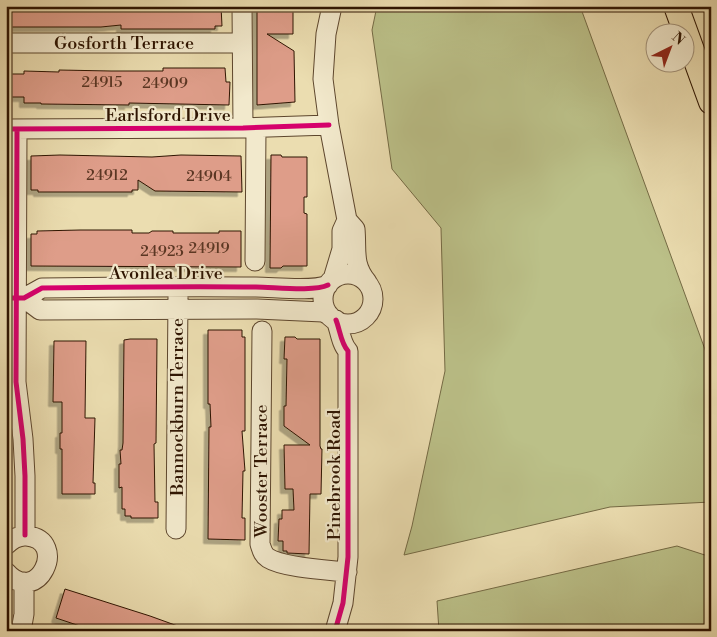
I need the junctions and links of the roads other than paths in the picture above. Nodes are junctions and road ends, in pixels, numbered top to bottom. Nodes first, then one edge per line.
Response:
1 (242, 6) edge
2 (332, 6) edge
3 (676, 6) edge
4 (6, 43) edge
5 (241, 43) junction
6 (711, 102) edge
7 (329, 125) junction
8 (249, 128) junction
9 (12, 129) edge
10 (347, 220) junction
11 (255, 261) dead end
12 (330, 282) junction
13 (367, 282) junction
14 (178, 286) junction
15 (15, 298) edge
16 (178, 309) junction
17 (332, 317) junction
18 (364, 318) junction
19 (262, 331) dead end
20 (348, 351) junction
21 (176, 529) dead end
22 (25, 536) junction
23 (6, 545) edge
24 (6, 572) edge
25 (347, 572) junction
26 (24, 582) junction
27 (24, 630) edge
28 (335, 631) edge

1 - 5 street
2 - 7 street
3 - 6 main road
4 - 5 street, Gosforth Terrace
5 - 8 street
7 - 8 street, Earlsford Drive
7 - 10 street
8 - 9 street, Earlsford Drive
8 - 11 street
9 - 15 street
10 - 12 street
10 - 13 street
12 - 13 street
12 - 14 street, Avonlea Drive
12 - 17 street
13 - 18 street
14 - 15 street, Avonlea Drive
14 - 16 street, Bannockburn Terrace
15 - 16 street, Avonlea Drive
15 - 22 street
16 - 17 street, Avonlea Drive
16 - 21 street, Bannockburn Terrace
17 - 18 street
17 - 20 street, Pinebrook Road
18 - 20 street, Pinebrook Road
19 - 25 street, Wooster Terrace
20 - 25 street, Pinebrook Road
22 - 23 street
22 - 26 street
24 - 26 street
25 - 28 street, Pinebrook Road
26 - 27 street

